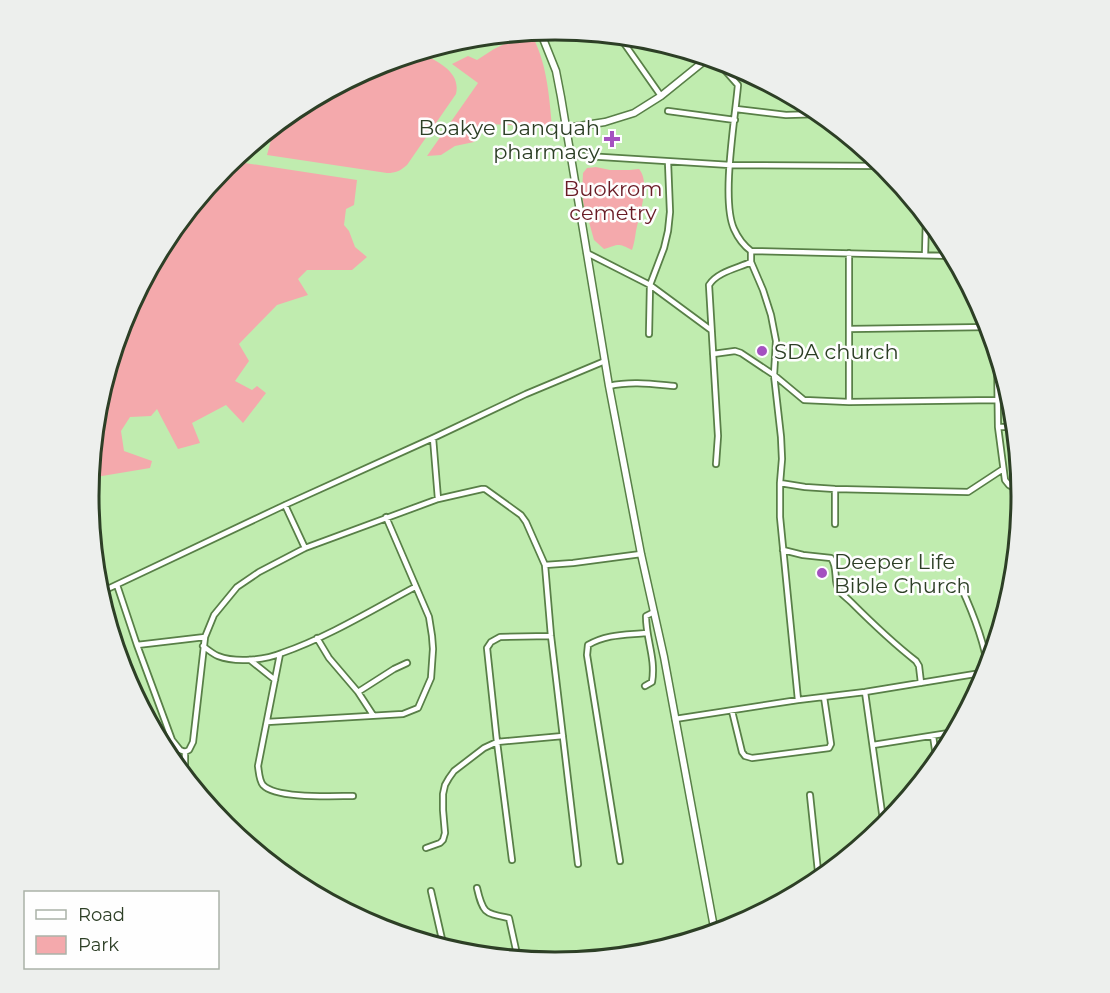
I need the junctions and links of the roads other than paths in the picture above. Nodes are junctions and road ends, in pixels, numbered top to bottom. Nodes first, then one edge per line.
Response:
1 (543, 40) edge
2 (626, 46) edge
3 (700, 64) edge
4 (729, 75) edge
5 (661, 96) junction
6 (736, 109) junction
7 (668, 111) dead end
8 (805, 115) edge
9 (735, 120) junction
10 (566, 129) junction
11 (570, 155) junction
12 (668, 162) junction
13 (730, 165) junction
14 (868, 166) edge
15 (926, 231) edge
16 (751, 251) junction
17 (588, 253) junction
18 (849, 253) junction
19 (925, 255) junction
20 (942, 256) edge
21 (752, 262) junction
22 (650, 285) junction
23 (978, 327) edge
24 (849, 329) junction
25 (711, 330) junction
26 (650, 334) dead end
27 (713, 354) junction
28 (605, 361) junction
29 (774, 375) junction
30 (609, 386) junction
31 (674, 386) dead end
32 (997, 387) edge
33 (997, 400) junction
34 (849, 402) junction
35 (998, 427) junction
36 (1005, 427) edge
37 (433, 438) junction
38 (716, 464) dead end
39 (1003, 469) junction
40 (780, 483) junction
41 (1011, 486) edge
42 (835, 489) junction
43 (438, 499) junction
44 (285, 505) junction
45 (386, 517) junction
46 (835, 524) dead end
47 (305, 548) junction
48 (783, 550) junction
49 (642, 554) junction
50 (545, 565) junction
51 (117, 585) junction
52 (415, 587) junction
53 (961, 587) dead end
54 (109, 589) edge
55 (654, 612) junction
56 (646, 633) junction
57 (551, 636) junction
58 (205, 637) junction
59 (317, 638) junction
60 (136, 645) junction
61 (203, 646) junction
62 (984, 650) edge
63 (280, 654) junction
64 (664, 657) junction
65 (250, 660) junction
66 (654, 661) junction
67 (407, 663) dead end
68 (975, 672) edge
69 (275, 680) junction
70 (921, 683) junction
71 (645, 686) dead end
72 (358, 692) junction
73 (865, 692) junction
74 (824, 697) junction
75 (798, 700) junction
76 (732, 711) junction
77 (373, 715) junction
78 (674, 719) junction
79 (267, 722) junction
80 (944, 734) edge
81 (563, 736) junction
82 (933, 736) junction
83 (172, 740) joint
84 (497, 742) junction
85 (873, 745) junction
86 (935, 749) edge
87 (185, 752) junction
88 (185, 763) edge
89 (810, 795) dead end
90 (353, 796) dead end
91 (882, 814) edge
92 (426, 848) dead end
93 (512, 860) dead end
94 (620, 861) dead end
95 (578, 864) dead end
96 (818, 869) edge
97 (477, 888) dead end
98 (431, 891) dead end
99 (713, 924) edge
100 (442, 938) edge
101 (516, 951) edge

1 - 10 street
2 - 5 street
3 - 5 street
4 - 6 street
5 - 10 street
6 - 8 street
6 - 9 street
7 - 9 street
9 - 13 street
10 - 11 street
11 - 12 street
11 - 17 street
12 - 13 street
12 - 22 street
13 - 14 street
13 - 16 street
15 - 19 street
16 - 18 street
16 - 21 street
17 - 22 street
17 - 28 street
18 - 19 street
18 - 24 street
19 - 20 street
21 - 25 street
21 - 29 street
22 - 25 street
22 - 26 street
23 - 24 street
24 - 34 street
25 - 27 street
27 - 29 street
27 - 38 street
28 - 30 street
28 - 37 street
29 - 34 street
29 - 40 street
30 - 31 street
30 - 49 street
32 - 33 street
33 - 34 street
33 - 35 street
35 - 36 street
35 - 39 street
37 - 43 street
37 - 44 street
39 - 41 street
39 - 42 street
40 - 42 street
40 - 48 street
42 - 46 street
43 - 45 street
43 - 50 street
44 - 47 street
44 - 51 street
45 - 47 street
45 - 52 street
47 - 58 street
48 - 70 street
48 - 75 street
49 - 50 street
49 - 55 street
50 - 57 street
51 - 54 street
51 - 60 street
52 - 59 street
52 - 77 street
53 - 62 street
55 - 56 street
55 - 64 street
56 - 66 street
56 - 94 street
57 - 81 street
57 - 84 street
58 - 60 street
58 - 61 street
59 - 63 street
59 - 72 street
60 - 83 street
61 - 65 street
61 - 87 street
63 - 65 street
63 - 69 street
64 - 66 street
64 - 78 street
65 - 69 street
66 - 71 street
67 - 72 street
68 - 70 street
69 - 79 street
70 - 73 street
72 - 77 street
73 - 74 street
73 - 85 street
74 - 75 street
74 - 76 street
75 - 76 street
76 - 78 street
77 - 79 street
78 - 99 street
79 - 90 street
80 - 82 street
81 - 84 street
81 - 95 street
82 - 85 street
82 - 86 street
83 - 87 street
84 - 92 street
84 - 93 street
85 - 91 street
87 - 88 street
89 - 96 street
97 - 101 street
98 - 100 street

